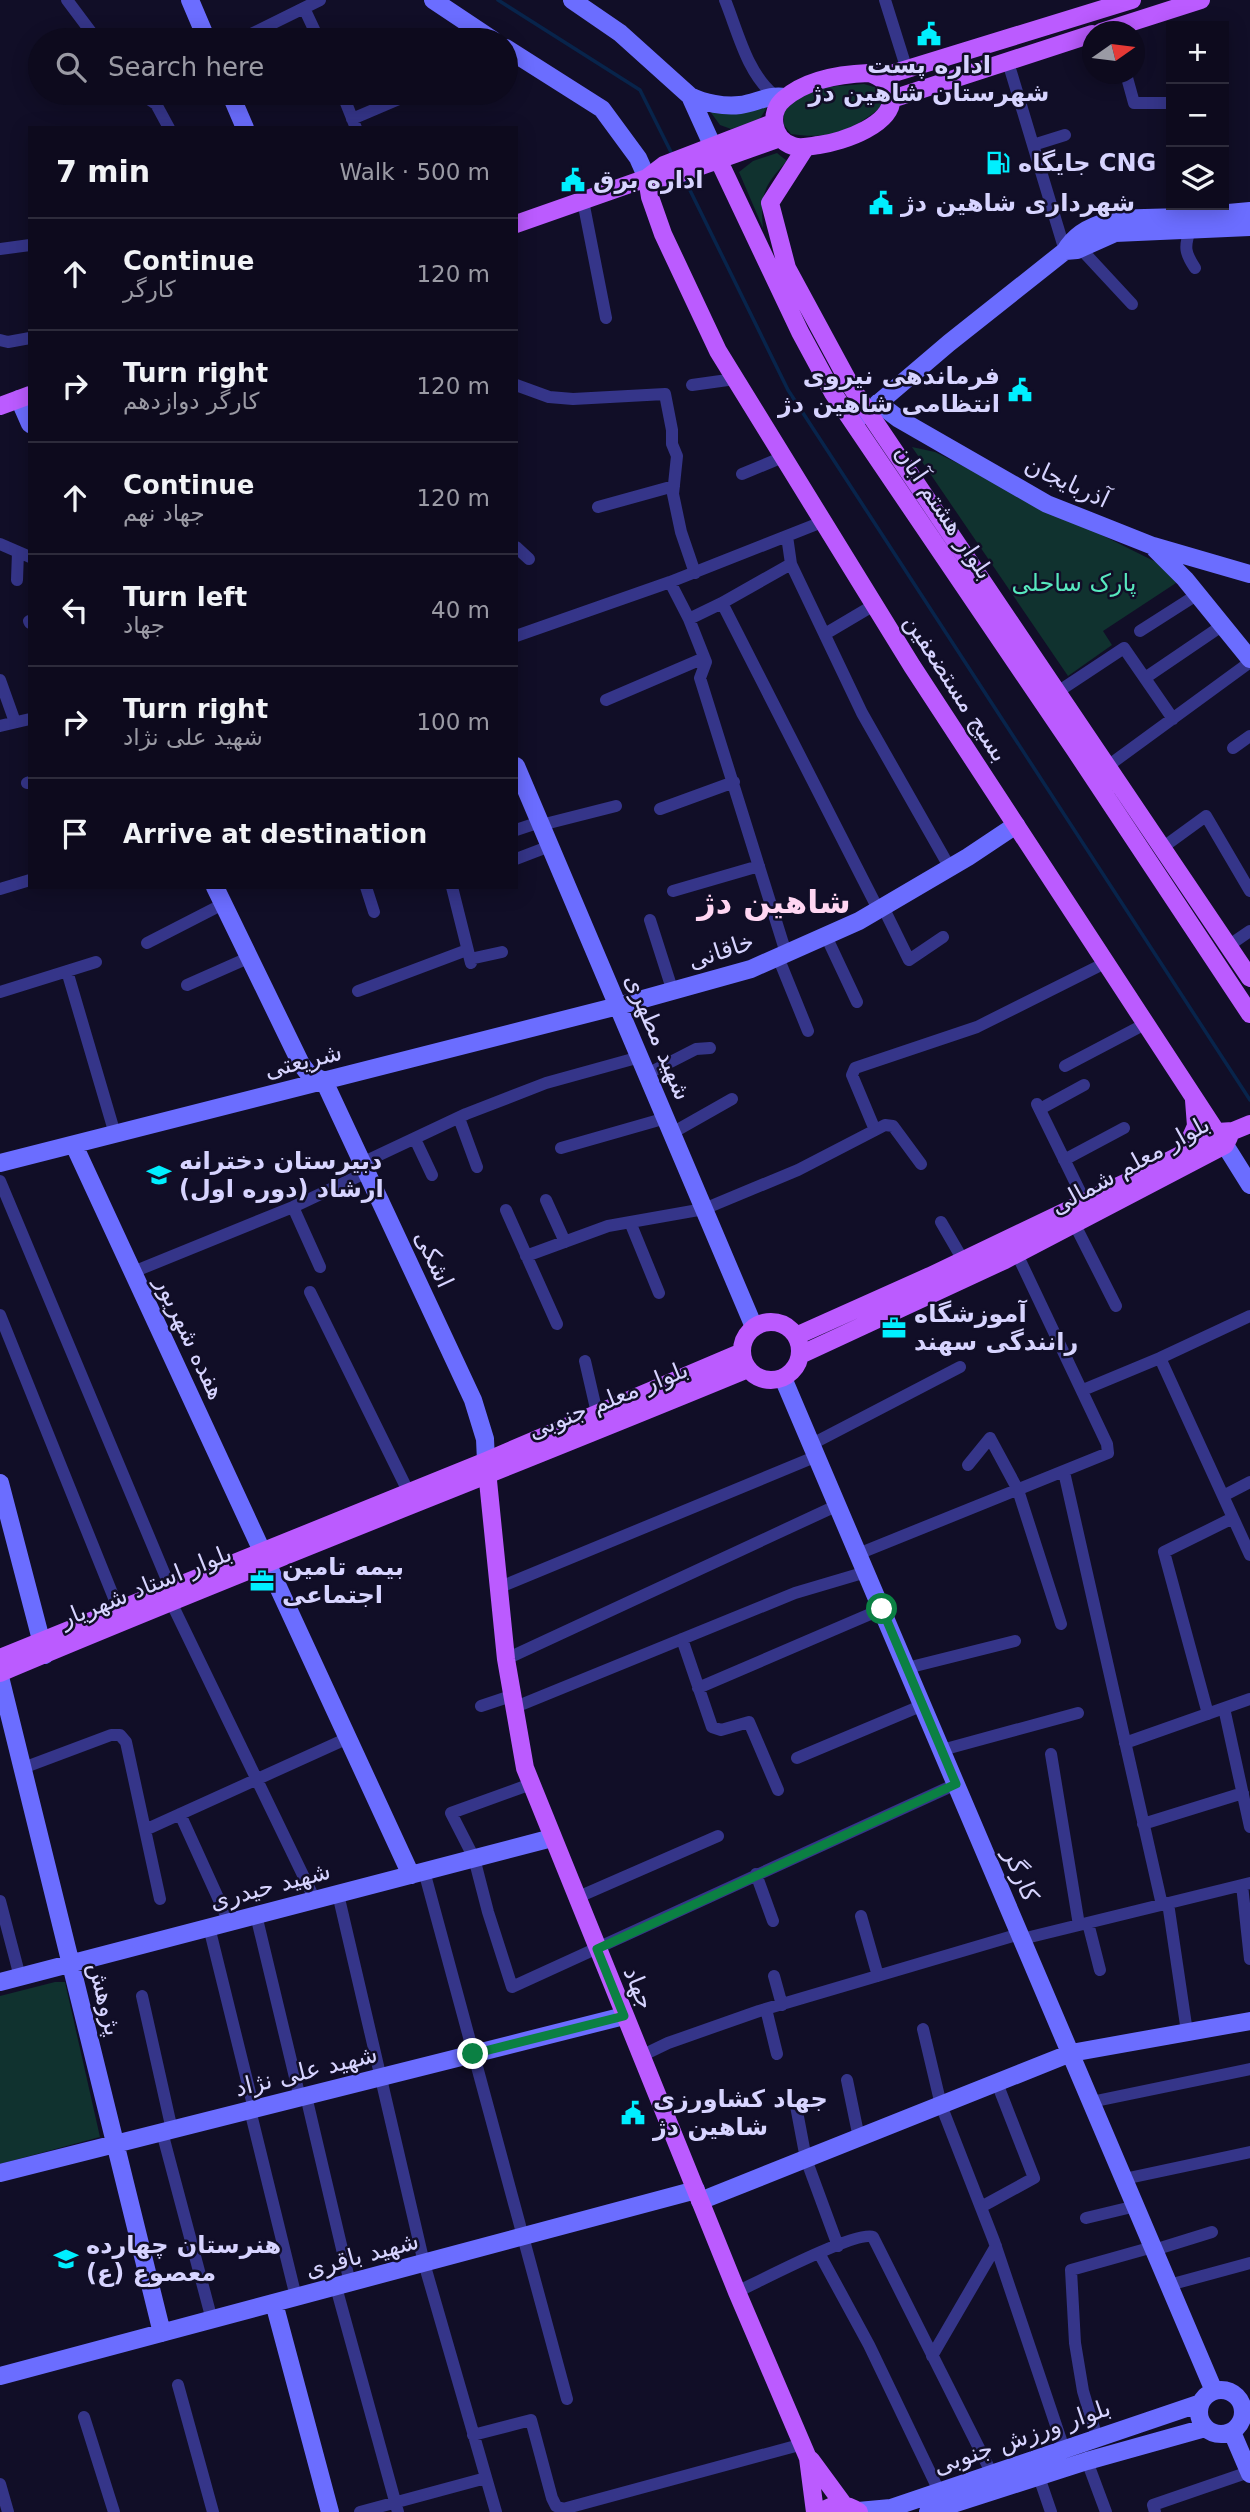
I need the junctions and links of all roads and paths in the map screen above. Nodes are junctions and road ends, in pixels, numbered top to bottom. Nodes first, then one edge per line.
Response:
1 (67, 0) edge
2 (190, 0) edge
3 (320, 0) edge
4 (433, 0) edge
5 (725, 0) edge
6 (885, 0) edge
7 (1132, 0) edge
8 (1201, 0) edge
9 (584, 3) edge
10 (304, 8) junction
11 (1137, 21) edge
12 (88, 28) edge
13 (202, 28) edge
14 (263, 28) edge
15 (313, 28) edge
16 (476, 28) edge
17 (1082, 38) edge
18 (518, 57) edge
19 (1008, 62) junction
20 (907, 70) junction
21 (881, 78) junction
22 (1129, 84) edge
23 (690, 96) junction
24 (780, 97) junction
25 (892, 99) junction
26 (1166, 103) edge
27 (157, 105) edge
28 (235, 105) edge
29 (347, 105) edge
30 (389, 105) edge
31 (354, 123) edge
32 (168, 126) edge
33 (244, 126) edge
34 (777, 131) junction
35 (1065, 135) dead end
36 (1033, 145) junction
37 (806, 147) junction
38 (709, 156) junction
39 (662, 174) junction
40 (583, 201) junction
41 (1202, 210) edge
42 (1250, 211) edge
43 (518, 223) edge
44 (1250, 227) edge
45 (1190, 230) junction
46 (28, 245) edge
47 (0, 248) edge
48 (1073, 249) junction
49 (1195, 268) dead end
50 (1132, 303) dead end
51 (606, 318) dead end
52 (28, 338) edge
53 (0, 340) edge
54 (735, 379) junction
55 (692, 385) dead end
56 (518, 386) edge
57 (25, 397) edge
58 (0, 406) edge
59 (866, 412) junction
60 (783, 457) junction
61 (742, 474) dead end
62 (674, 486) junction
63 (598, 507) dead end
64 (822, 522) junction
65 (787, 536) junction
66 (0, 544) edge
67 (1153, 546) junction
68 (518, 549) edge
69 (24, 555) edge
70 (529, 559) dead end
71 (792, 565) junction
72 (1249, 571) edge
73 (695, 573) junction
74 (17, 580) dead end
75 (670, 582) junction
76 (1198, 594) junction
77 (722, 603) junction
78 (874, 605) junction
79 (991, 609) junction
80 (689, 619) junction
81 (1223, 625) junction
82 (1140, 631) dead end
83 (825, 634) junction
84 (518, 635) edge
85 (704, 658) junction
86 (1250, 660) edge
87 (1145, 678) junction
88 (0, 680) edge
89 (1056, 693) junction
90 (606, 700) dead end
91 (28, 719) edge
92 (1172, 719) junction
93 (15, 722) junction
94 (0, 726) edge
95 (1250, 736) edge
96 (1233, 748) dead end
97 (518, 771) edge
98 (1100, 772) junction
99 (734, 784) junction
100 (616, 806) dead end
101 (660, 809) dead end
102 (541, 823) junction
103 (1016, 825) junction
104 (518, 829) edge
105 (550, 846) junction
106 (1162, 848) junction
107 (518, 858) edge
108 (759, 866) junction
109 (950, 868) junction
110 (28, 881) edge
111 (0, 889) edge
112 (216, 889) edge
113 (367, 889) edge
114 (452, 889) edge
115 (673, 891) dead end
116 (1250, 891) edge
117 (223, 904) junction
118 (881, 908) junction
119 (374, 912) dead end
120 (650, 920) dead end
121 (1250, 931) edge
122 (826, 936) junction
123 (943, 936) dead end
124 (147, 943) dead end
125 (1228, 946) junction
126 (502, 951) dead end
127 (782, 955) junction
128 (248, 958) junction
129 (469, 958) junction
130 (96, 962) dead end
131 (1105, 963) junction
132 (67, 971) junction
133 (1250, 978) edge
134 (187, 985) dead end
135 (358, 991) dead end
136 (0, 992) edge
137 (673, 992) junction
138 (857, 1002) dead end
139 (618, 1006) junction
140 (1250, 1014) edge
141 (1145, 1024) junction
142 (808, 1031) dead end
143 (710, 1048) dead end
144 (640, 1057) junction
145 (1065, 1066) dead end
146 (647, 1074) junction
147 (324, 1081) junction
148 (1084, 1086) dead end
149 (732, 1100) dead end
150 (1194, 1100) junction
151 (458, 1118) junction
152 (669, 1125) junction
153 (1124, 1128) dead end
154 (875, 1130) junction
155 (1234, 1131) edge
156 (115, 1134) junction
157 (415, 1139) junction
158 (74, 1145) junction
159 (561, 1148) dead end
160 (1184, 1153) junction
161 (1064, 1160) junction
162 (0, 1164) edge
163 (921, 1164) dead end
164 (477, 1167) dead end
165 (365, 1168) junction
166 (432, 1175) dead end
167 (0, 1181) edge
168 (1250, 1185) edge
169 (546, 1200) dead end
170 (1098, 1201) junction
171 (293, 1207) junction
172 (704, 1209) junction
173 (506, 1210) dead end
174 (630, 1222) junction
175 (941, 1222) dead end
176 (1075, 1224) junction
177 (565, 1242) junction
178 (1017, 1254) junction
179 (526, 1256) junction
180 (963, 1260) junction
181 (320, 1267) dead end
182 (133, 1272) junction
183 (310, 1292) dead end
184 (659, 1293) dead end
185 (1116, 1306) dead end
186 (0, 1315) edge
187 (1250, 1316) edge
188 (557, 1324) dead end
189 (754, 1327) junction
190 (796, 1336) junction
191 (742, 1352) junction
192 (800, 1355) junction
193 (1160, 1358) junction
194 (585, 1361) dead end
195 (960, 1367) dead end
196 (748, 1370) junction
197 (783, 1378) junction
198 (1083, 1390) junction
199 (597, 1413) junction
200 (814, 1450) junction
201 (968, 1465) dead end
202 (486, 1469) junction
203 (1064, 1472) junction
204 (1250, 1482) edge
205 (0, 1483) edge
206 (1018, 1490) junction
207 (408, 1492) junction
208 (1223, 1496) junction
209 (838, 1505) junction
210 (1233, 1518) junction
211 (858, 1554) junction
212 (1250, 1555) edge
213 (264, 1557) junction
214 (866, 1572) junction
215 (498, 1588) junction
216 (170, 1595) junction
217 (118, 1608) junction
218 (882, 1609) junction
219 (1061, 1624) dead end
220 (682, 1639) junction
221 (1015, 1641) dead end
222 (43, 1648) junction
223 (0, 1658) edge
224 (506, 1659) junction
225 (907, 1668) junction
226 (0, 1675) edge
227 (698, 1688) junction
228 (1250, 1699) edge
229 (512, 1702) junction
230 (923, 1705) junction
231 (481, 1706) dead end
232 (1224, 1708) junction
233 (1078, 1713) dead end
234 (1209, 1714) junction
235 (348, 1738) junction
236 (1125, 1743) junction
237 (942, 1750) junction
238 (1051, 1754) dead end
239 (797, 1758) dead end
240 (23, 1768) junction
241 (257, 1779) junction
242 (531, 1784) junction
243 (956, 1784) junction
244 (778, 1790) dead end
245 (1243, 1793) junction
246 (180, 1814) junction
247 (1143, 1824) junction
248 (1250, 1827) edge
249 (145, 1830) junction
250 (718, 1836) dead end
251 (552, 1838) junction
252 (474, 1858) junction
253 (417, 1873) junction
254 (756, 1874) junction
255 (1246, 1884) edge
256 (338, 1894) junction
257 (576, 1898) junction
258 (160, 1899) dead end
259 (315, 1900) junction
260 (0, 1901) edge
261 (1165, 1904) junction
262 (256, 1915) junction
263 (861, 1916) dead end
264 (773, 1921) dead end
265 (229, 1922) junction
266 (1084, 1924) junction
267 (209, 1927) junction
268 (1021, 1937) junction
269 (597, 1949) junction
270 (1250, 1959) edge
271 (71, 1964) junction
272 (1100, 1970) dead end
273 (774, 1976) dead end
274 (878, 1976) junction
275 (20, 1977) junction
276 (0, 1982) edge
277 (142, 1996) dead end
278 (782, 2005) junction
279 (766, 2009) junction
280 (624, 2016) junction
281 (1250, 2021) edge
282 (923, 2029) dead end
283 (1187, 2032) junction
284 (1071, 2053) junction
285 (473, 2054) junction
286 (777, 2054) dead end
287 (641, 2056) junction
288 (1250, 2069) edge
289 (382, 2077) junction
290 (847, 2080) dead end
291 (997, 2083) junction
292 (303, 2097) junction
293 (1091, 2102) junction
294 (941, 2105) junction
295 (796, 2106) dead end
296 (252, 2110) junction
297 (167, 2131) junction
298 (859, 2138) junction
299 (116, 2144) junction
300 (1250, 2152) edge
301 (806, 2159) junction
302 (0, 2173) edge
303 (1124, 2179) junction
304 (698, 2196) junction
305 (1136, 2206) junction
306 (981, 2207) junction
307 (1086, 2218) dead end
308 (1212, 2232) dead end
309 (522, 2237) junction
310 (838, 2246) junction
311 (996, 2246) junction
312 (1154, 2248) junction
313 (819, 2253) junction
314 (424, 2263) junction
315 (1250, 2263) edge
316 (343, 2285) junction
317 (1169, 2285) junction
318 (737, 2292) junction
319 (296, 2297) junction
320 (274, 2304) junction
321 (212, 2320) junction
322 (162, 2333) junction
323 (932, 2356) junction
324 (0, 2376) edge
325 (178, 2385) dead end
326 (1243, 2393) edge
327 (1208, 2397) junction
328 (567, 2399) dead end
329 (1247, 2413) edge
330 (84, 2417) dead end
331 (1205, 2428) junction
332 (1232, 2432) junction
333 (474, 2435) junction
334 (1097, 2438) junction
335 (1064, 2449) junction
336 (806, 2451) junction
337 (1087, 2461) junction
338 (991, 2472) junction
339 (1250, 2473) edge
340 (1039, 2477) junction
341 (486, 2478) junction
342 (0, 2484) edge
343 (948, 2502) edge
344 (396, 2506) edge
345 (854, 2509) edge
346 (7, 2510) edge
347 (114, 2512) edge
348 (213, 2512) edge
349 (330, 2512) edge
350 (360, 2512) edge
351 (496, 2512) edge
352 (816, 2512) edge
353 (821, 2512) edge
354 (928, 2512) edge
355 (1051, 2512) edge
356 (1105, 2512) edge
357 (1155, 2512) edge

1 - 12 street
2 - 13 street
3 - 10 street
4 - 16 street
5 - 24 street
6 - 20 street
7 - 20 main road
8 - 11 main road
9 - 23 street
10 - 14 street
10 - 15 street
17 - 19 main road
18 - 39 street
19 - 25 main road
19 - 36 street
20 - 21 main road
21 - 24 main road
21 - 25 main road
22 - 26 street
23 - 24 street
23 - 38 street
24 - 34 main road
25 - 37 main road
27 - 32 street
28 - 33 street
29 - 31 street
30 - 31 street
34 - 37 main road
34 - 38 main road
35 - 36 street
36 - 48 street
37 - 59 main road, بلوار هشتم آبان
38 - 39 main road
38 - 59 main road, بلوار هشتم آبان
39 - 40 main road
39 - 54 main road, بسیج مستضعفین
40 - 43 main road
40 - 51 street
41 - 42 street
41 - 48 street
44 - 45 street
45 - 48 street
45 - 49 street
46 - 47 street
48 - 50 street
48 - 59 street
52 - 53 street
54 - 55 street
54 - 60 main road, بسیج مستضعفین
56 - 62 street
57 - 58 main road
59 - 67 street, آذربایجان
59 - 79 main road, بلوار هشتم آبان
60 - 61 street
60 - 64 main road, بسیج مستضعفین
62 - 63 street
62 - 73 street
64 - 65 street
64 - 78 main road, بسیج مستضعفین
65 - 71 street
65 - 73 street
66 - 69 street
67 - 72 street, آذربایجان
67 - 76 street
68 - 70 street
69 - 74 street
71 - 77 street
71 - 83 street
73 - 75 street
75 - 80 street
75 - 84 street
76 - 81 street
76 - 82 street
77 - 80 street
77 - 118 street
78 - 83 street
78 - 103 main road, بسیج مستضعفین
79 - 89 main road, بلوار هشتم آبان
79 - 98 main road, بلوار هشتم آبان
80 - 85 street
81 - 86 street
81 - 87 street
83 - 109 street
85 - 90 street
85 - 99 street
86 - 92 street
87 - 89 street
87 - 92 street
88 - 93 street
89 - 98 main road, بلوار هشتم آبان
91 - 93 street
92 - 98 street
93 - 94 street
95 - 96 street
97 - 102 street, شهید مطهری
98 - 106 main road, بلوار هشتم آبان
98 - 140 main road, بلوار هشتم آبان
99 - 101 street
99 - 108 street
100 - 102 street
102 - 104 street
102 - 105 street, شهید مطهری
103 - 109 street, خاقانی
103 - 131 main road, بسیج مستضعفین
105 - 107 street
105 - 139 street, شهید مطهری
106 - 116 street
106 - 125 main road, بلوار هشتم آبان
108 - 115 street
108 - 127 street
109 - 118 street, خاقانی
110 - 111 street
112 - 117 street
113 - 119 street
114 - 129 street
117 - 124 street
117 - 128 street
118 - 122 street, خاقانی
118 - 123 street
120 - 137 street
121 - 125 street
122 - 127 street, خاقانی
122 - 138 street
125 - 133 main road, بلوار هشتم آبان
126 - 129 street
127 - 137 street, خاقانی
127 - 142 street
128 - 134 street
128 - 147 street
129 - 135 street
130 - 132 street
131 - 141 main road, بسیج مستضعفین
131 - 154 street
132 - 136 street
132 - 156 street
137 - 139 street, خاقانی
139 - 144 street, شهید مطهری
139 - 147 street, شریعتی
141 - 145 street
141 - 150 main road, بسیج مستضعفین
143 - 146 street
144 - 146 street, شهید مطهری
144 - 151 street
146 - 152 street, شهید مطهری
147 - 156 street, شریعتی
147 - 165 street, اشکی
148 - 161 street
149 - 152 street
150 - 155 main road, بسیج مستضعفین
150 - 160 main road
151 - 157 street
151 - 164 street
152 - 159 street
152 - 172 street, شهید مطهری
153 - 161 street
154 - 163 street
154 - 172 street
155 - 160 main road, بلوار معلم شمالی
155 - 168 street
155 - 170 main road, بلوار معلم شمالی
156 - 158 street, شریعتی
157 - 165 street
157 - 166 street
158 - 162 street, شریعتی
158 - 182 street, هفده شهریور
160 - 170 main road, بلوار معلم شمالی
161 - 170 street
165 - 171 street
165 - 202 street, اشکی
167 - 216 street
169 - 177 street
170 - 176 main road, بلوار معلم شمالی
170 - 180 main road, بلوار معلم شمالی
171 - 181 street
171 - 182 street
172 - 174 street
172 - 189 street, شهید مطهری
173 - 179 street
174 - 177 street
174 - 184 street
175 - 180 street
176 - 178 main road, بلوار معلم شمالی
176 - 185 street
177 - 179 street
178 - 192 main road, بلوار معلم شمالی
178 - 198 street
179 - 188 street
180 - 190 main road, بلوار معلم شمالی
182 - 213 street, هفده شهریور
183 - 207 street
186 - 217 street
187 - 193 street
189 - 190 main road
189 - 191 main road
190 - 192 main road
191 - 196 main road
191 - 199 main road, بلوار معلم جنوبی
192 - 197 main road
193 - 198 street
193 - 208 street
194 - 199 street
195 - 200 street
196 - 197 main road
196 - 202 main road, بلوار معلم جنوبی
197 - 200 street, کارگر
198 - 203 street
199 - 202 main road, بلوار معلم جنوبی
200 - 209 street, کارگر
200 - 215 street
201 - 206 street
202 - 207 main road, بلوار معلم جنوبی
202 - 213 main road, بلوار معلم جنوبی
202 - 215 main road, جهاد
203 - 206 street
203 - 236 street
204 - 208 street
205 - 222 street
206 - 211 street
206 - 219 street
207 - 213 main road, بلوار معلم جنوبی
208 - 210 street
209 - 211 street, کارگر
209 - 224 street
210 - 212 street
210 - 234 street
211 - 214 street, کارگر
213 - 216 main road, بلوار استاد شهریار
213 - 235 street, هفده شهریور
214 - 218 street, کارگر
214 - 220 street
215 - 224 main road, جهاد
216 - 217 main road, بلوار استاد شهریار
216 - 222 main road, بلوار استاد شهریار
216 - 241 street
217 - 222 main road, بلوار استاد شهریار
218 - 225 street, کارگر
218 - 227 street
220 - 227 street
220 - 229 street
221 - 225 street
222 - 223 main road, بلوار استاد شهریار
222 - 226 main road, بلوار استاد شهریار
224 - 229 main road, جهاد
225 - 230 street, کارگر
226 - 240 street, پژوهش
227 - 244 street
228 - 232 street
229 - 231 street
229 - 242 main road, جهاد
230 - 237 street, کارگر
230 - 239 street
232 - 234 street
232 - 245 street
233 - 237 street
234 - 236 street
235 - 241 street
235 - 253 street, هفده شهریور
236 - 247 street
237 - 243 street, کارگر
238 - 266 street
240 - 249 street
240 - 271 street, پژوهش
241 - 246 street
241 - 259 street
242 - 251 main road, جهاد
242 - 252 street
243 - 254 street
243 - 268 street, کارگر
245 - 247 street
245 - 248 street
246 - 249 street
246 - 265 street
247 - 261 street
249 - 258 street
250 - 257 street
251 - 252 street, شهید حیدری
251 - 257 main road, جهاد
252 - 253 street, شهید حیدری
252 - 269 street
253 - 256 street, شهید حیدری
253 - 285 street
254 - 264 street
254 - 269 street
255 - 261 street
255 - 270 street
256 - 259 street, شهید حیدری
256 - 289 street
257 - 269 main road, جهاد
259 - 262 street, شهید حیدری
260 - 275 street
261 - 266 street
261 - 283 street
262 - 265 street, شهید حیدری
262 - 292 street
263 - 274 street
265 - 267 street, شهید حیدری
266 - 268 street
266 - 272 street
267 - 271 street, شهید حیدری
267 - 296 street
268 - 274 street
268 - 284 street, کارگر
269 - 280 main road, جهاد
271 - 275 street, شهید حیدری
271 - 299 street, پژوهش
273 - 278 street
274 - 278 street
275 - 276 street, شهید حیدری
277 - 297 street
278 - 279 street
279 - 286 street
279 - 287 street
280 - 285 street, شهید علی نژاد
280 - 287 main road, جهاد
281 - 283 street, شهید باقری
282 - 294 street
283 - 284 street, شهید باقری
284 - 291 street, شهید باقری
284 - 293 street, کارگر
285 - 289 street, شهید علی نژاد
285 - 309 street
287 - 304 main road, جهاد
288 - 293 street
289 - 292 street, شهید علی نژاد
289 - 314 street
290 - 298 street
291 - 294 street, شهید باقری
291 - 306 street
292 - 296 street, شهید علی نژاد
292 - 316 street
293 - 303 street, کارگر
294 - 298 street, شهید باقری
294 - 306 street
295 - 301 street
296 - 297 street, شهید علی نژاد
296 - 319 street
297 - 299 street, شهید علی نژاد
297 - 321 street
298 - 301 street, شهید باقری
299 - 302 street, شهید علی نژاد
299 - 322 street, پژوهش
300 - 303 street
301 - 304 street, شهید باقری
301 - 310 street
303 - 305 street, کارگر
304 - 309 street, شهید باقری
304 - 318 main road, جهاد
305 - 307 street
305 - 312 street, کارگر
306 - 311 street
308 - 312 street
309 - 314 street, شهید باقری
309 - 328 street
310 - 313 street
310 - 323 street
311 - 323 street
311 - 335 street
312 - 317 street, کارگر
312 - 334 street
313 - 318 street
313 - 343 street
314 - 316 street, شهید باقری
314 - 333 street
315 - 317 street
316 - 319 street, شهید باقری
316 - 344 street
317 - 327 street, کارگر
318 - 336 main road, جهاد
319 - 320 street, شهید باقری
320 - 321 street, شهید باقری
320 - 349 street
321 - 322 street, شهید باقری
322 - 324 street, شهید باقری
323 - 338 street
325 - 348 street
326 - 327 street
326 - 329 street
327 - 331 street
327 - 334 street, بلوار ورزش جنوبی
329 - 332 street
330 - 347 street
331 - 332 street
331 - 337 street, بلوار ورزش جنوبی
332 - 339 street
333 - 336 street
333 - 341 street
334 - 335 street, بلوار ورزش جنوبی
335 - 338 street, بلوار ورزش جنوبی
336 - 345 main road, جهاد
336 - 352 main road, جهاد
337 - 340 street, بلوار ورزش جنوبی
337 - 356 street
338 - 343 street, بلوار ورزش جنوبی
339 - 357 street
340 - 343 street, بلوار ورزش جنوبی
340 - 355 street
341 - 344 street
341 - 351 street
342 - 346 street
343 - 345 street, بلوار ورزش جنوبی
343 - 354 street, بلوار ورزش جنوبی
344 - 350 street
345 - 353 main road

